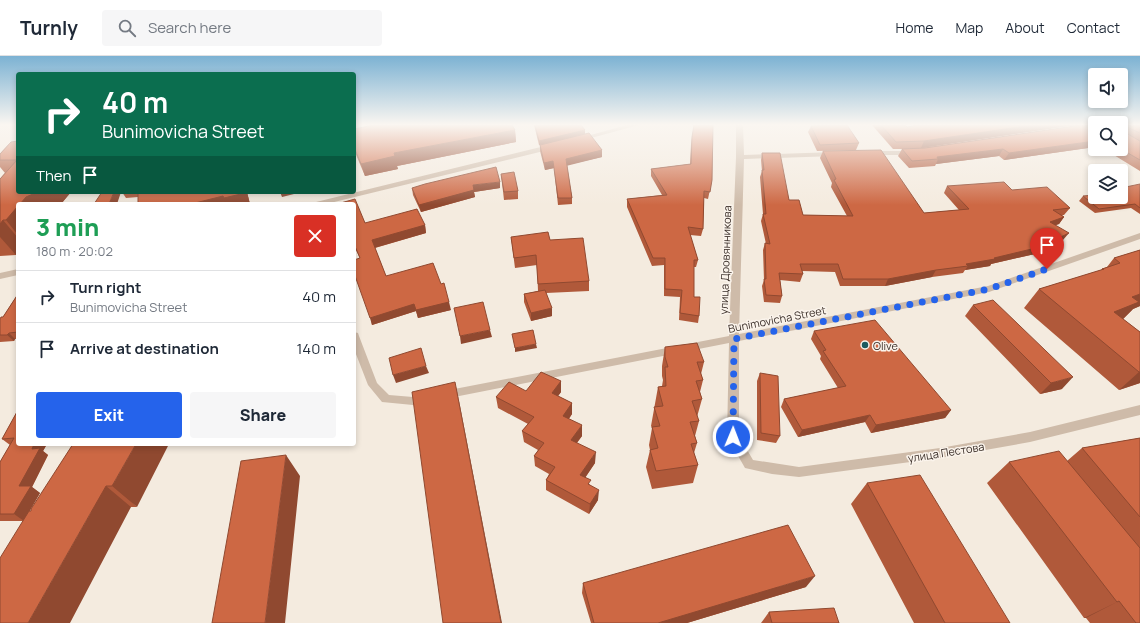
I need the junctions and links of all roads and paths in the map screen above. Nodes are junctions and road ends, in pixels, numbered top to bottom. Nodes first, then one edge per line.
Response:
1 (530, 151) edge
2 (740, 151) edge
3 (922, 152) edge
4 (843, 154) edge
5 (866, 154) edge
6 (740, 156) junction
7 (324, 202) edge
8 (1140, 236) edge
9 (16, 272) edge
10 (0, 276) edge
11 (734, 339) junction
12 (356, 341) edge
13 (1140, 410) edge
14 (750, 464) joint

1 - 7 street
2 - 6 street, улица Дровянникова
3 - 5 street
4 - 6 street
6 - 11 street, улица Дровянникова
8 - 11 street, Bunimovicha Street
9 - 10 street
11 - 12 street, Bunimovicha Street
11 - 14 street, улица Дровянникова
13 - 14 street, улица Пестова

